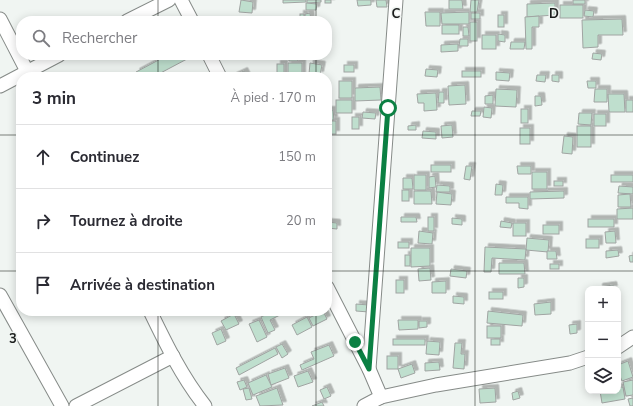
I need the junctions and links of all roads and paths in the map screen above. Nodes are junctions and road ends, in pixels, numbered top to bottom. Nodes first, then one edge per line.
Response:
1 (169, 0) edge
2 (181, 0) edge
3 (396, 0) edge
4 (137, 16) edge
5 (189, 16) edge
6 (0, 19) edge
7 (16, 50) edge
8 (21, 60) edge
9 (51, 60) edge
10 (212, 60) edge
11 (27, 72) edge
12 (31, 72) edge
13 (218, 72) edge
14 (16, 79) edge
15 (0, 86) edge
16 (0, 295) edge
17 (332, 297) edge
18 (153, 316) edge
19 (633, 337) edge
20 (621, 345) edge
21 (173, 356) junction
22 (585, 358) edge
23 (369, 369) junction
24 (381, 397) junction
25 (62, 406) edge
26 (76, 406) edge
27 (205, 406) edge
28 (364, 406) edge

1 - 4 street
2 - 5 street
3 - 23 street
6 - 7 street
8 - 11 street
9 - 12 street
10 - 13 street
14 - 15 street
16 - 25 street
17 - 23 street
18 - 21 street
19 - 20 street
21 - 26 street
21 - 27 street
22 - 24 street
23 - 24 street
24 - 28 street

